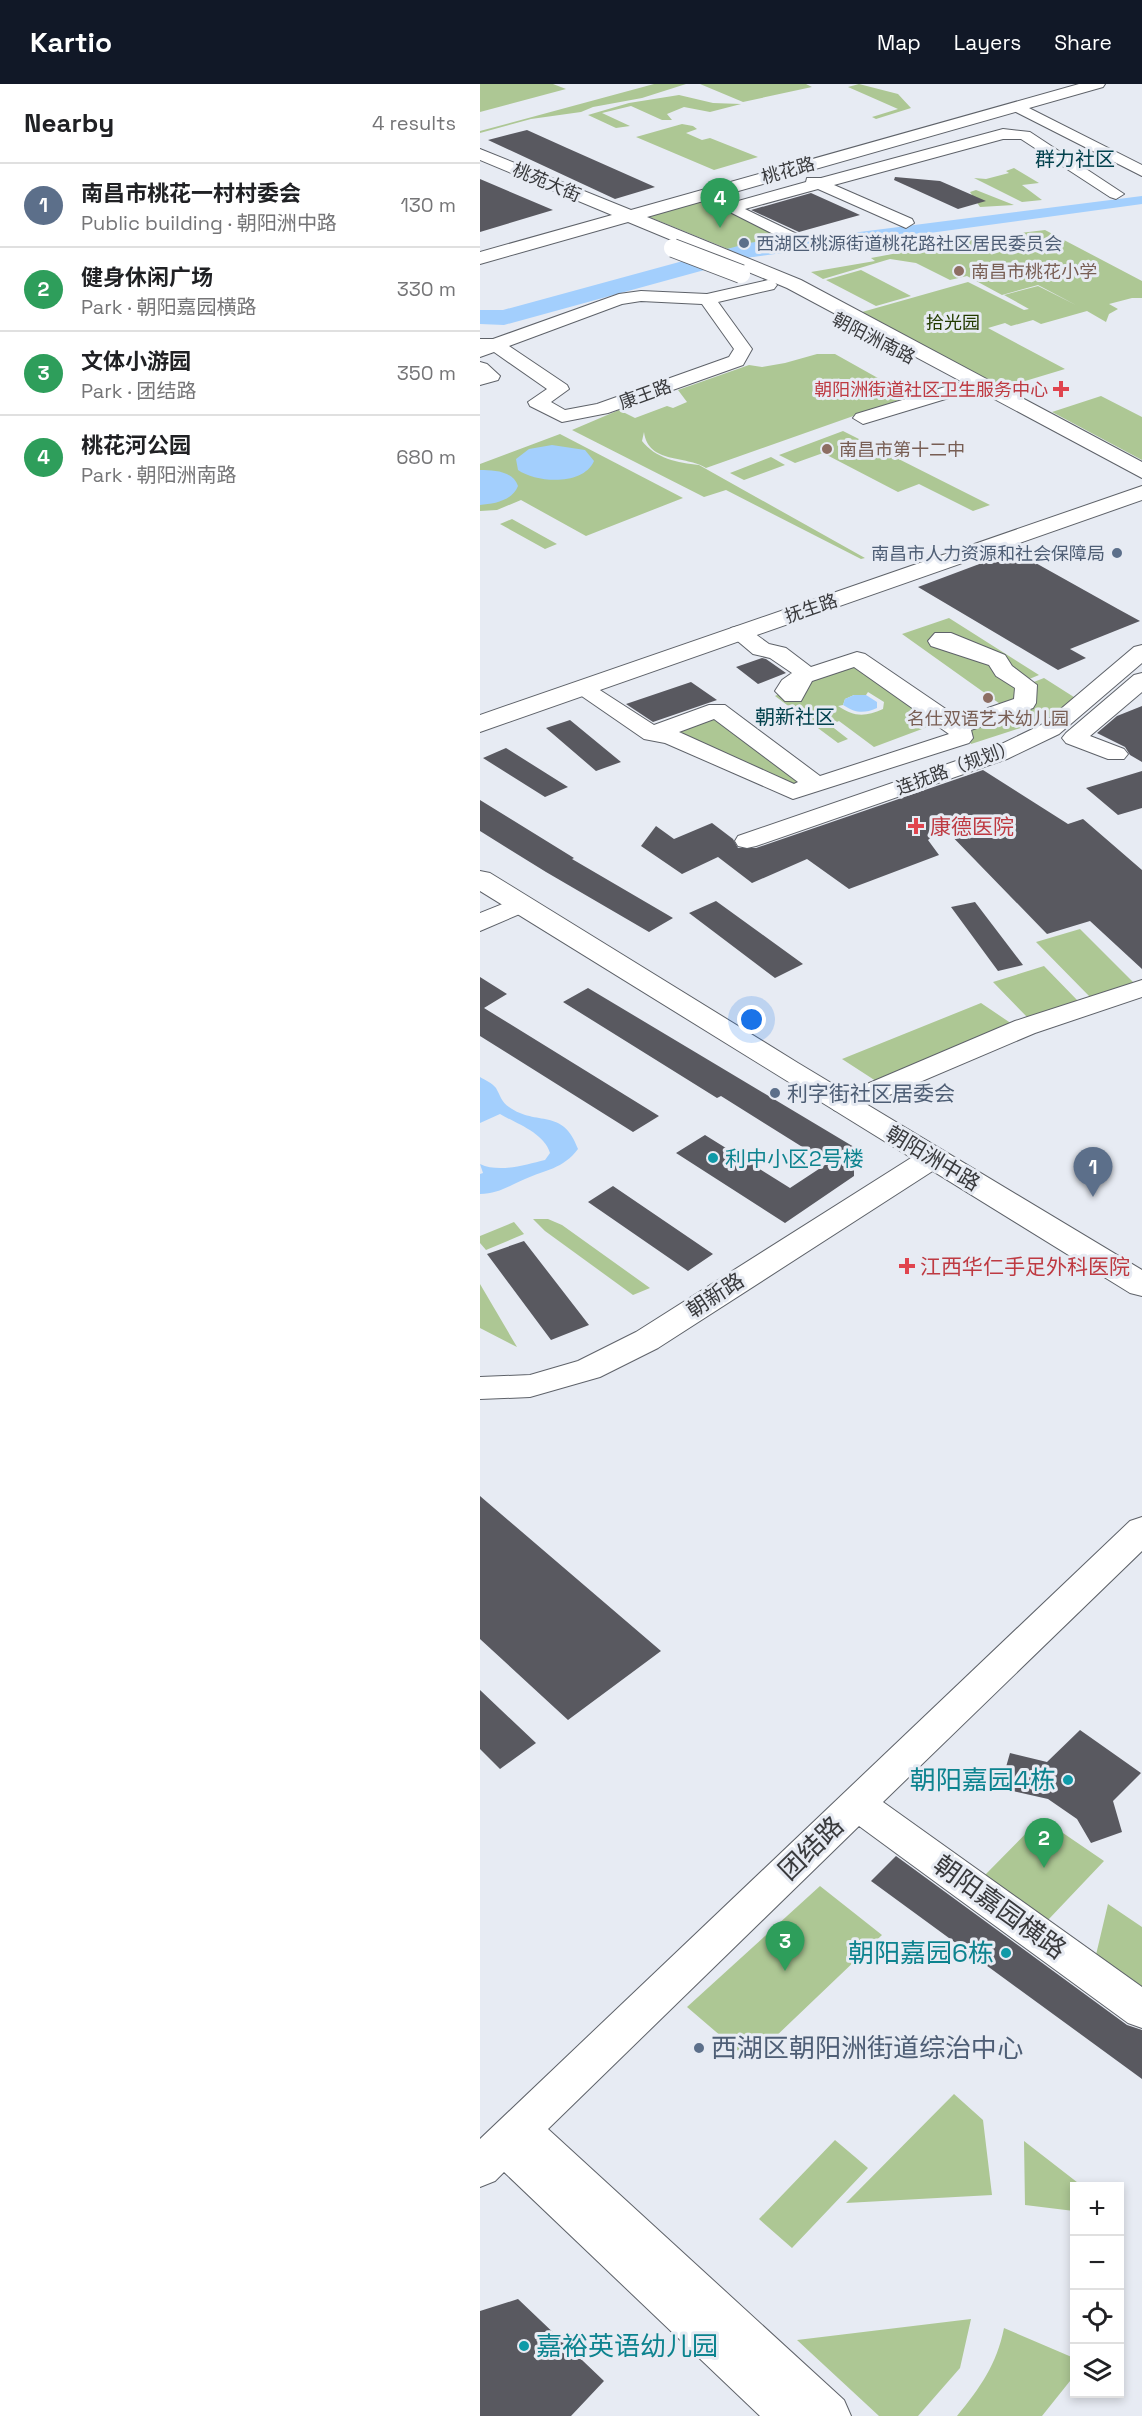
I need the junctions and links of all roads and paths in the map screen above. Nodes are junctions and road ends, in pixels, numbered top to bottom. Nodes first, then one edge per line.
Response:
1 (1076, 84) edge
2 (1097, 84) edge
3 (1017, 106) junction
4 (480, 154) edge
5 (480, 167) edge
6 (790, 170) junction
7 (1142, 171) edge
8 (820, 184) junction
9 (1116, 194) dead end
10 (609, 216) junction
11 (906, 223) dead end
12 (793, 238) dead end
13 (480, 251) edge
14 (480, 258) edge
15 (756, 276) junction
16 (707, 299) junction
17 (485, 347) edge
18 (480, 368) edge
19 (480, 379) edge
20 (965, 387) junction
21 (863, 418) dead end
22 (1141, 484) edge
23 (739, 633) junction
24 (974, 652) dead end
25 (1142, 652) edge
26 (1142, 680) edge
27 (581, 688) junction
28 (480, 710) edge
29 (480, 724) edge
30 (956, 727) junction
31 (667, 737) junction
32 (1116, 754) dead end
33 (817, 785) junction
34 (747, 841) dead end
35 (480, 879) edge
36 (520, 905) junction
37 (480, 922) edge
38 (1142, 988) edge
39 (1142, 994) edge
40 (1092, 1003) junction
41 (844, 1104) junction
42 (932, 1158) junction
43 (1142, 1285) edge
44 (480, 1366) edge
45 (530, 1386) junction
46 (480, 1388) edge
47 (1142, 1530) edge
48 (857, 1804) junction
49 (1142, 2010) edge
50 (501, 2147) edge
51 (793, 2416) edge
52 (828, 2416) edge

1 - 10 main road, 桃花路
2 - 3 main road, 桃花路
3 - 6 main road, 桃花路
3 - 7 street
4 - 10 main road, 桃苑大街
5 - 10 main road, 桃苑大街
6 - 8 street
6 - 10 main road, 桃花路
8 - 9 street
8 - 11 street
8 - 12 street
10 - 13 main road, 桃花路
10 - 14 main road, 桃花路
10 - 15 main road, 朝阳洲南路, bridge
10 - 15 main road, 朝阳洲南路
15 - 16 street
15 - 20 main road, 朝阳洲南路
15 - 22 main road, 朝阳洲南路
16 - 17 street
16 - 17 street, 康王路
18 - 19 street
20 - 21 street
20 - 22 main road, 朝阳洲南路
22 - 23 main road, 抚生路
22 - 28 main road, 抚生路
23 - 27 main road, 抚生路
23 - 30 street
24 - 30 street
25 - 34 street, 连抚路（规划）
26 - 32 street
27 - 29 main road, 抚生路
27 - 31 street
30 - 33 street
31 - 33 street
31 - 33 street
35 - 36 main road, 朝阳洲中路
36 - 37 street
36 - 41 main road, 朝阳洲中路
38 - 40 street
39 - 40 street
40 - 41 street
41 - 42 main road, 朝阳洲中路
42 - 43 main road, 朝阳洲中路
42 - 45 street, 朝新路
44 - 45 street
45 - 46 street, 朝新路
47 - 48 street, 团结路
48 - 49 street, 朝阳嘉园横路
48 - 50 street, 团结路
50 - 51 street
50 - 52 street

